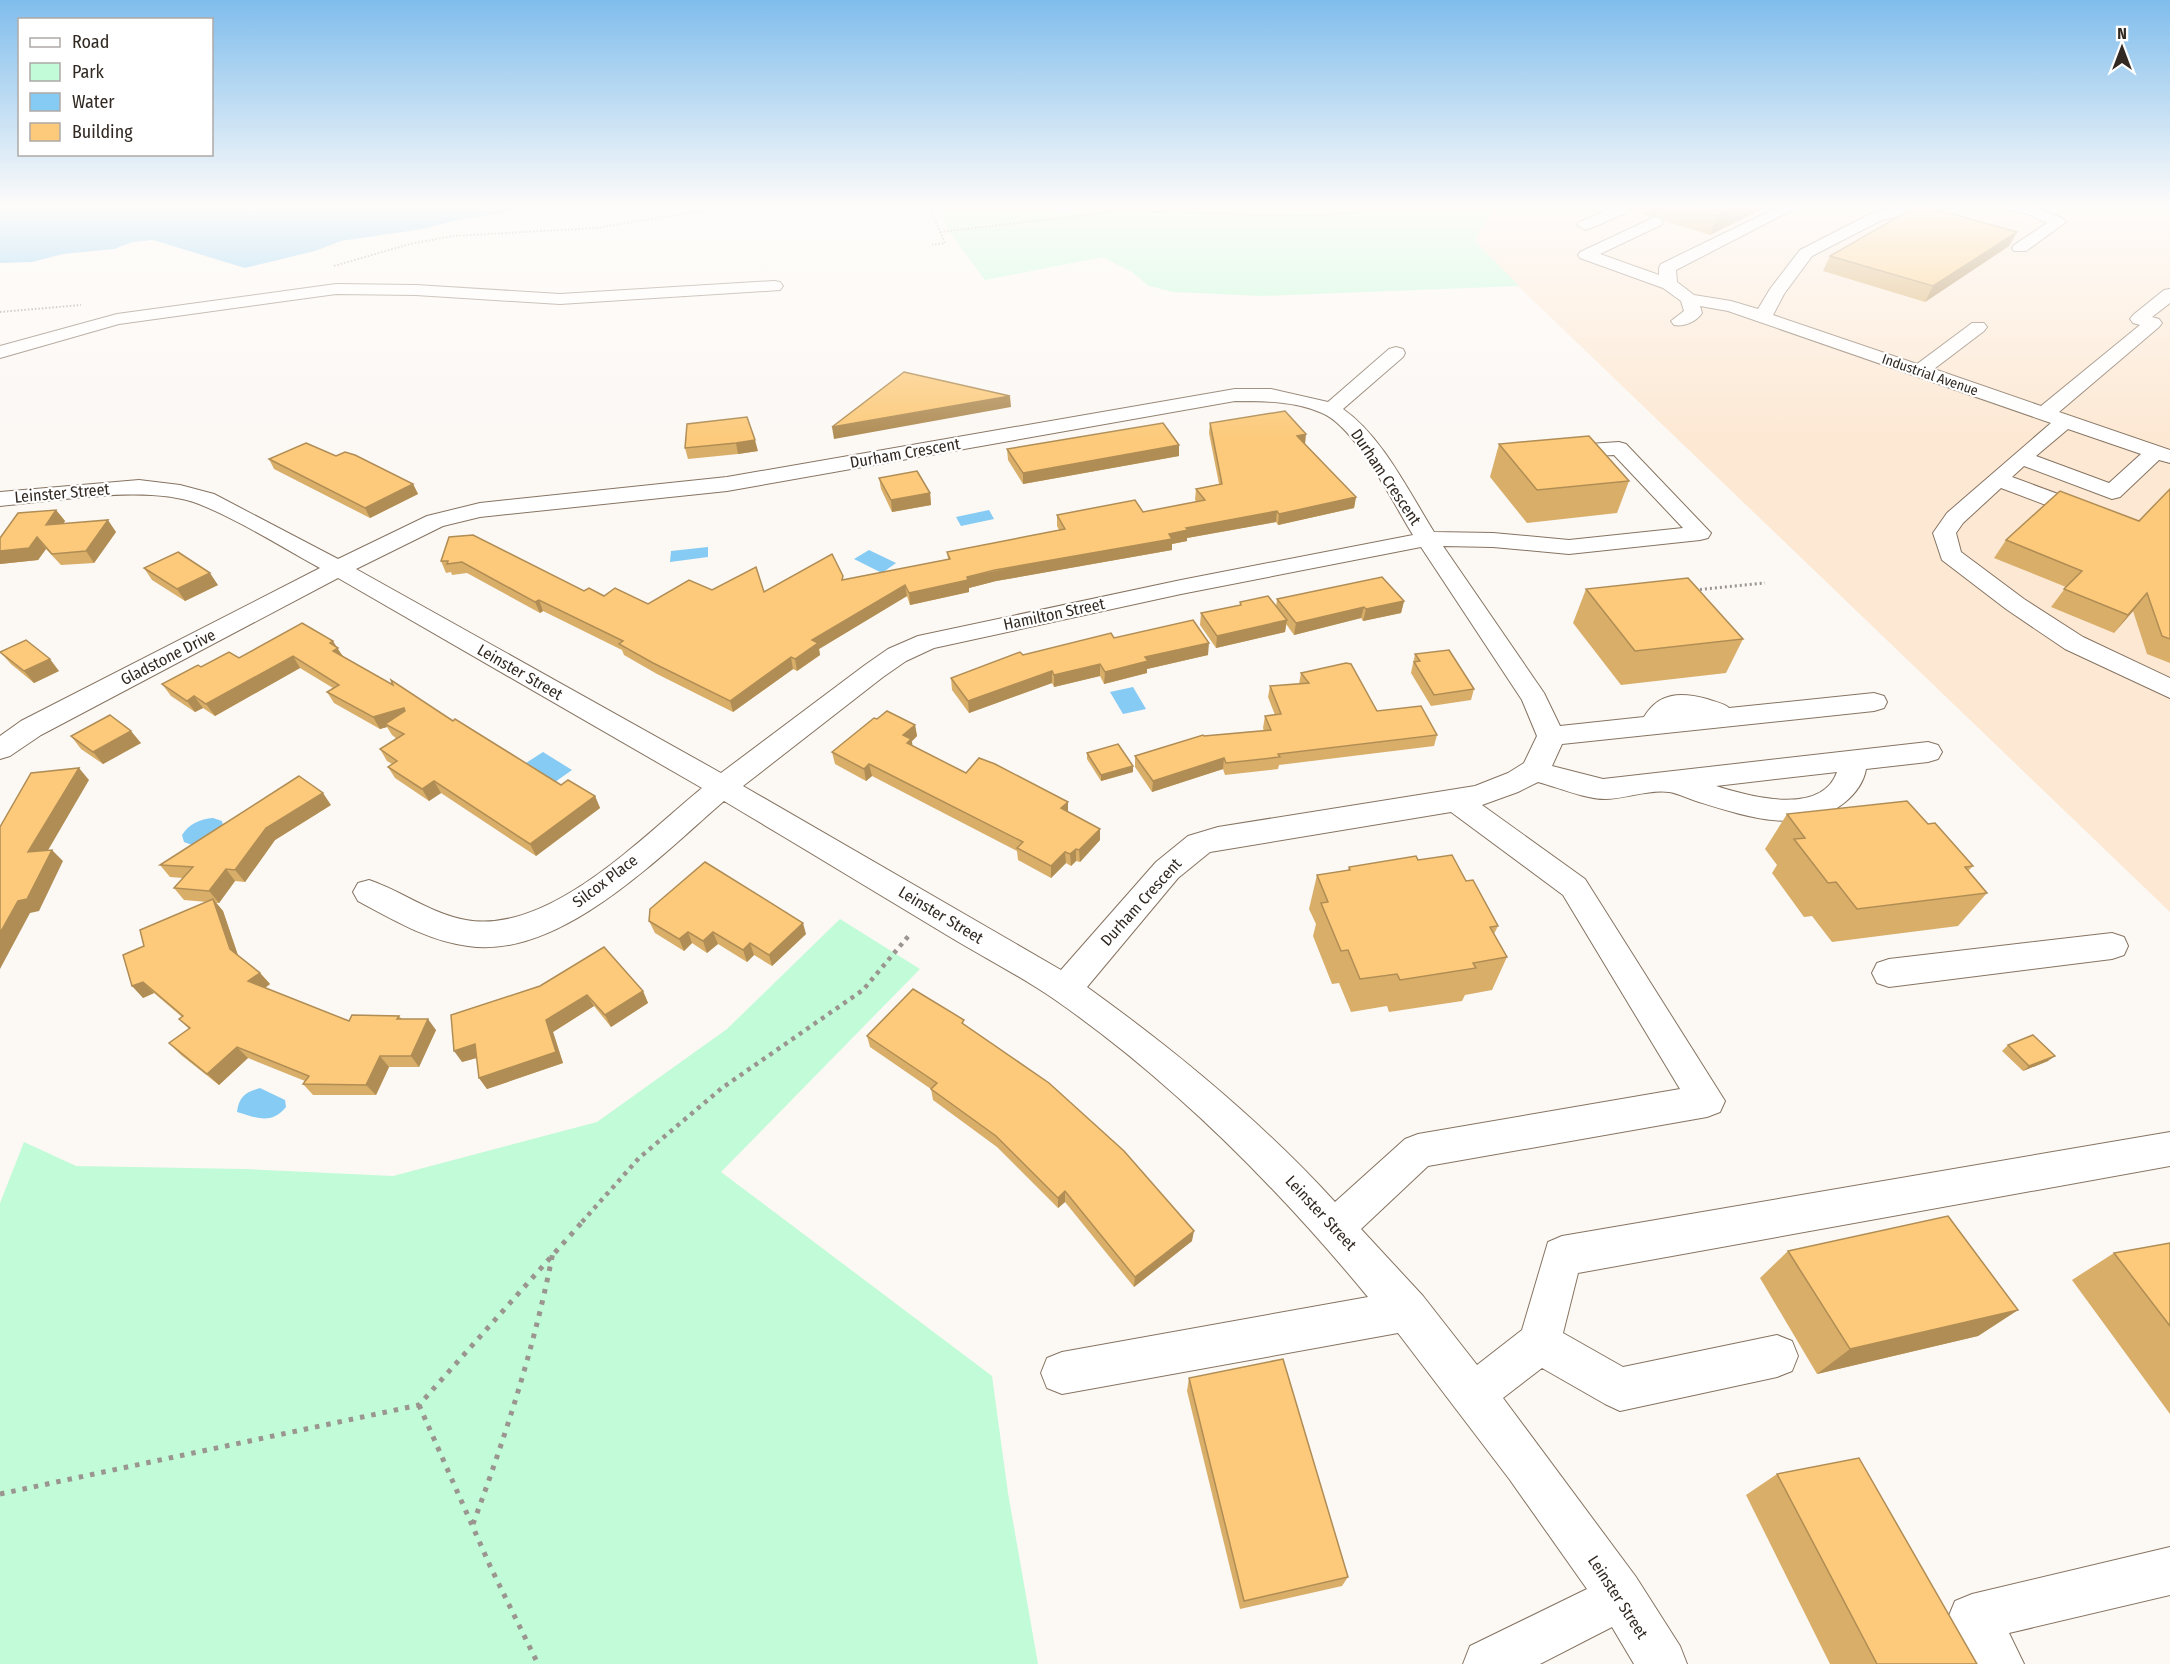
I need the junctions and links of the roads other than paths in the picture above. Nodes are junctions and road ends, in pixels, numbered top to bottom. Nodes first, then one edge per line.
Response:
1 (1669, 284) edge
2 (1783, 284) edge
3 (774, 286) dead end
4 (2170, 294) edge
5 (1689, 299) junction
6 (1763, 317) junction
7 (1680, 321) dead end
8 (1978, 327) dead end
9 (0, 352) edge
10 (1396, 353) dead end
11 (1920, 371) junction
12 (1331, 409) junction
13 (2044, 414) junction
14 (2065, 421) junction
15 (1544, 453) edge
16 (2163, 455) edge
17 (2021, 459) junction
18 (1997, 479) junction
19 (0, 499) edge
20 (2105, 520) edge
21 (1427, 539) junction
22 (339, 569) junction
23 (2170, 689) edge
24 (1874, 702) dead end
25 (1551, 736) junction
26 (0, 749) edge
27 (1928, 752) dead end
28 (1852, 761) junction
29 (1532, 771) junction
30 (1667, 782) junction
31 (723, 787) junction
32 (1456, 801) junction
33 (369, 892) dead end
34 (2112, 946) dead end
35 (1889, 973) dead end
36 (1065, 988) junction
37 (2170, 1149) edge
38 (1336, 1227) junction
39 (1408, 1311) junction
40 (1540, 1343) junction
41 (1777, 1356) dead end
42 (1062, 1373) dead end
43 (1474, 1394) junction
44 (2170, 1571) edge
45 (1621, 1597) junction
46 (1488, 1664) edge
47 (1662, 1664) edge
48 (1999, 1664) edge

1 - 5 street
2 - 6 street
3 - 9 street
4 - 13 street
5 - 6 street, Industrial Avenue
5 - 7 street
6 - 11 street, Industrial Avenue
8 - 11 street
10 - 12 street
11 - 13 street, Industrial Avenue
12 - 21 street, Durham Crescent
12 - 22 street, Durham Crescent
13 - 14 street, Industrial Avenue
14 - 16 street, Industrial Avenue
14 - 17 street
15 - 21 street, Hamilton Street
16 - 17 street
17 - 18 street
18 - 20 street
18 - 23 street
19 - 22 street, Leinster Street
21 - 25 street, Durham Crescent
21 - 31 street, Hamilton Street
22 - 26 street, Gladstone Drive
22 - 31 street, Leinster Street
24 - 25 street
25 - 29 street
27 - 28 street
28 - 30 street
28 - 30 street
29 - 30 street
29 - 32 street, Durham Crescent
31 - 33 street, Silcox Place
31 - 36 street, Leinster Street
32 - 36 street, Durham Crescent
32 - 38 street
34 - 35 street
36 - 38 street, Leinster Street
37 - 40 street
38 - 39 street, Leinster Street
39 - 42 street
39 - 43 street, Leinster Street
40 - 41 street
40 - 43 street
43 - 45 street, Leinster Street
44 - 48 street
45 - 46 street
45 - 47 street, Leinster Street

